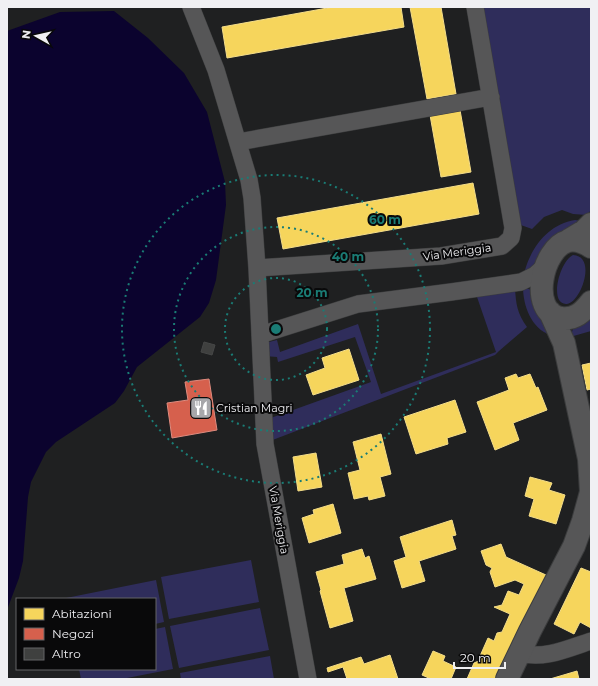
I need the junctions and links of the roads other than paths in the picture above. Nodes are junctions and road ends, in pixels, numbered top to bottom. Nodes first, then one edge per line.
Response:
1 (191, 7) edge
2 (475, 7) edge
3 (491, 97) junction
4 (238, 142) junction
5 (591, 224) edge
6 (569, 240) junction
7 (591, 247) edge
8 (545, 266) junction
9 (258, 268) junction
10 (521, 282) junction
11 (546, 304) junction
12 (585, 308) edge
13 (260, 335) junction
14 (564, 343) junction
15 (591, 641) edge
16 (520, 653) junction
17 (308, 679) edge
18 (507, 679) edge

1 - 4 street
2 - 3 street, Via Meriggia
3 - 4 street
3 - 9 street, Via Meriggia
4 - 9 street
5 - 6 street
6 - 7 street
6 - 8 street
8 - 10 street
8 - 11 street
9 - 13 street, Via Meriggia
10 - 11 street
10 - 13 street
11 - 12 street
11 - 14 street
12 - 14 street
13 - 17 street, Via Meriggia
14 - 16 street
15 - 16 street
16 - 18 street

